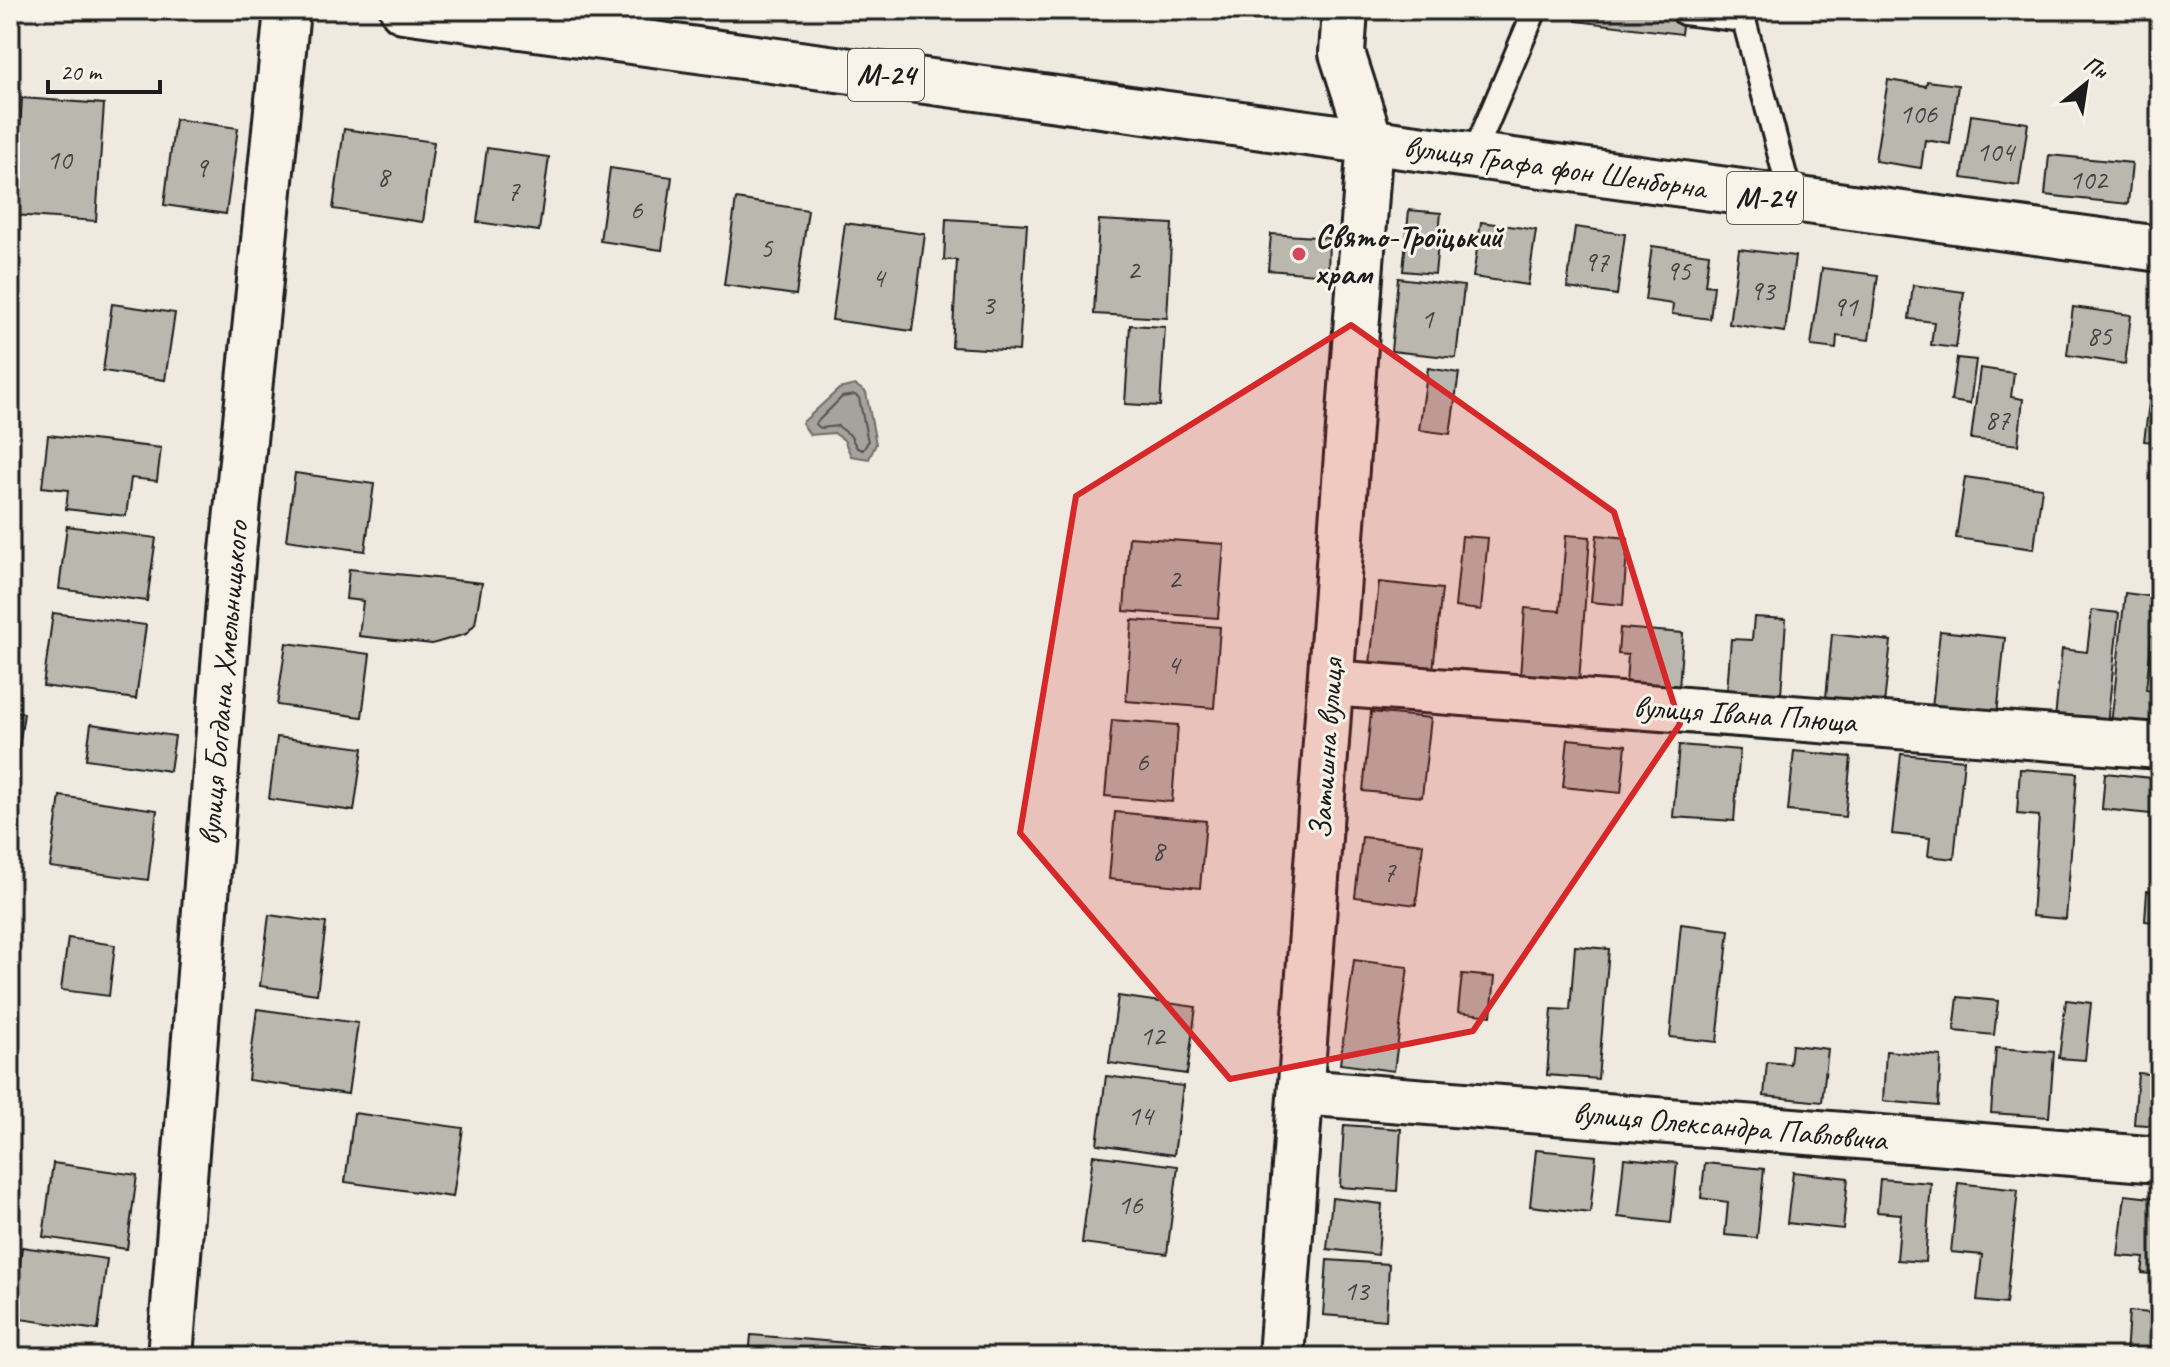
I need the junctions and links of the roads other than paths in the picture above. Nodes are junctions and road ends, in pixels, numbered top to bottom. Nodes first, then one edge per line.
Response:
1 (287, 10) edge
2 (403, 10) edge
3 (1345, 10) edge
4 (1535, 10) edge
5 (1684, 13) dead end
6 (1370, 140) junction
7 (1474, 154) junction
8 (1792, 202) junction
9 (2160, 249) edge
10 (1331, 683) junction
11 (2160, 746) edge
12 (1301, 1092) junction
13 (2160, 1160) edge
14 (170, 1357) edge
15 (1281, 1357) edge

1 - 14 main road, вулиця Богдана Хмельницького
2 - 6 main road, М-24
3 - 6 main road, вулиця Графа фон Шенборна
4 - 7 lane
5 - 8 lane
6 - 7 main road, вулиця Графа фон Шенборна / М-24
6 - 10 main road, Затишна вулиця
7 - 8 main road, вулиця Графа фон Шенборна / М-24
8 - 9 main road, вулиця Графа фон Шенборна / М-24
10 - 11 main road, вулиця Івана Плюща
10 - 12 main road, Затишна вулиця
12 - 13 main road, вулиця Олександра Павловича
12 - 15 main road, Затишна вулиця

